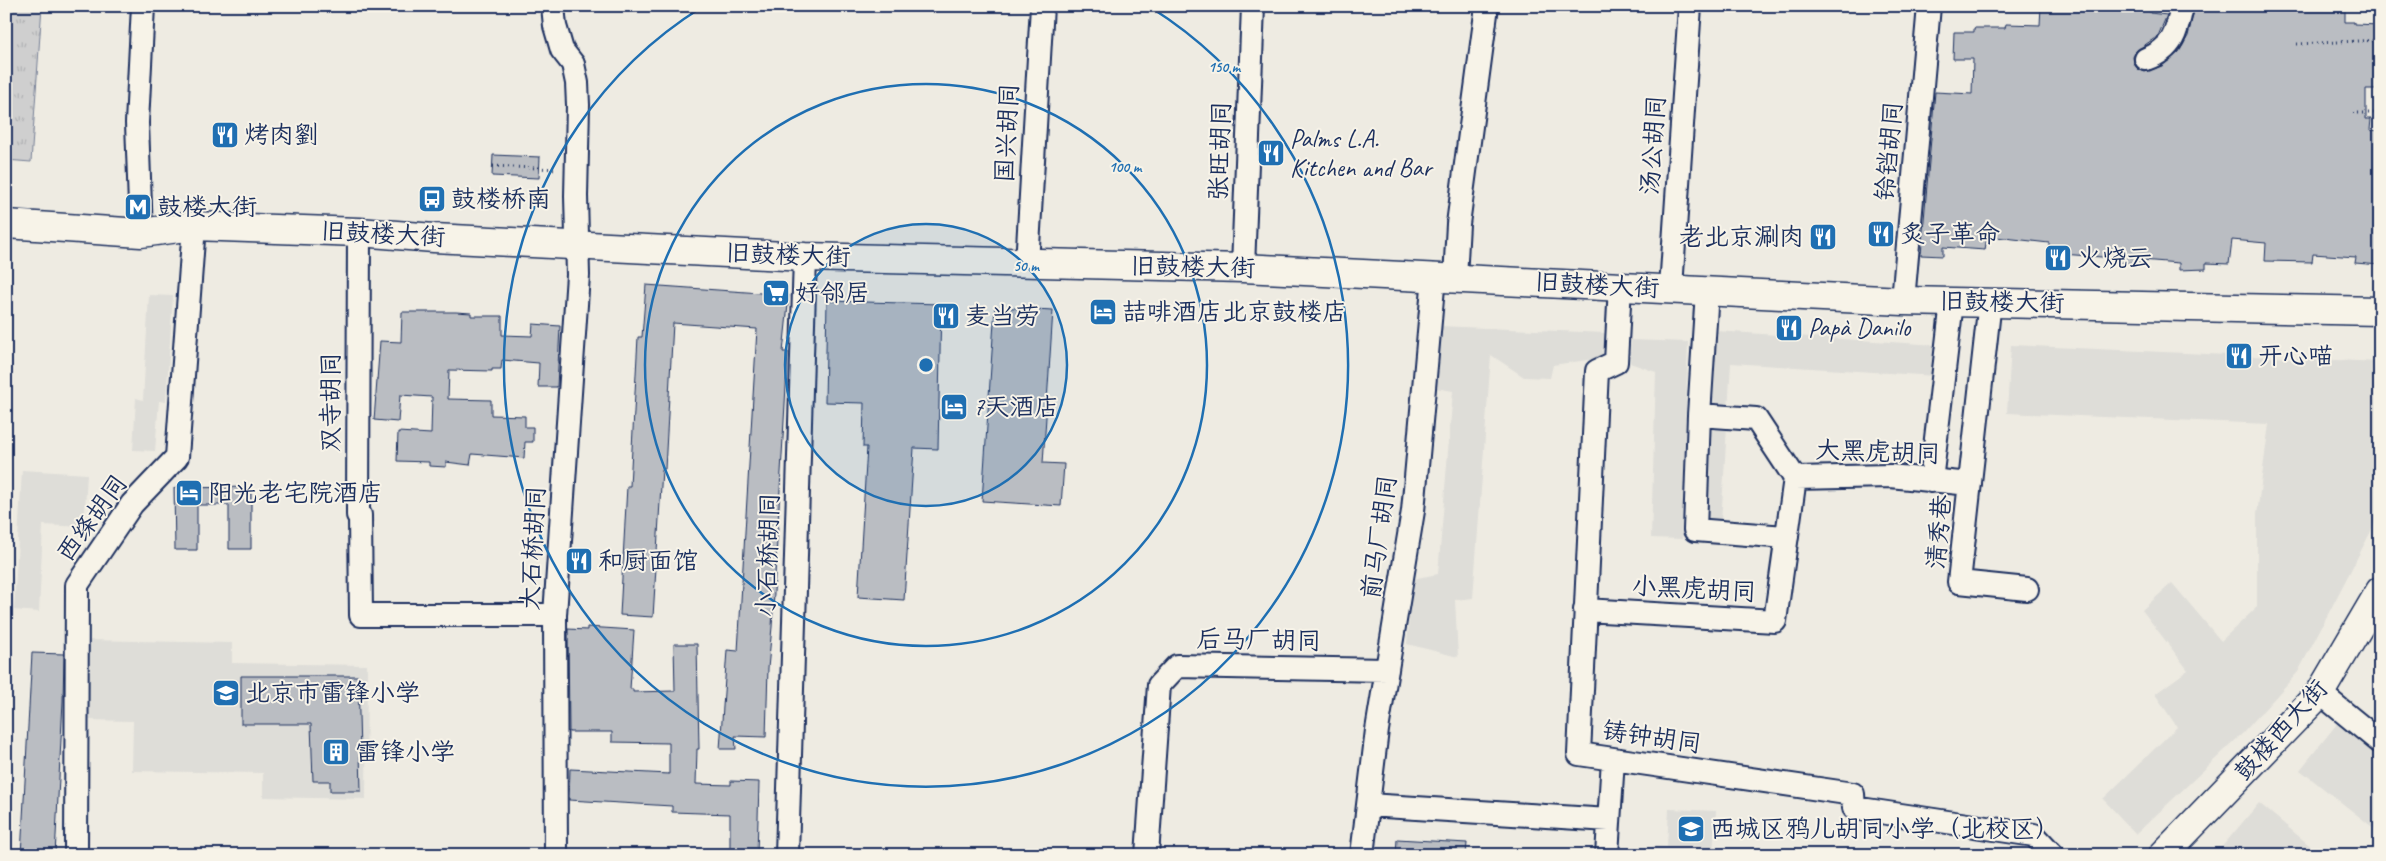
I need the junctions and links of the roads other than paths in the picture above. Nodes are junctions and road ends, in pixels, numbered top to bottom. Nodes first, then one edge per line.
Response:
1 (143, 6) edge
2 (553, 6) edge
3 (1042, 6) edge
4 (1254, 6) edge
5 (1487, 6) edge
6 (1690, 6) edge
7 (1929, 6) edge
8 (2182, 6) edge
9 (2146, 59) dead end
10 (6, 224) edge
11 (194, 226) junction
12 (359, 232) junction
13 (141, 233) junction
14 (576, 245) junction
15 (805, 257) junction
16 (1027, 264) junction
17 (1243, 268) junction
18 (1444, 277) junction
19 (1620, 285) junction
20 (1671, 288) junction
21 (1707, 291) junction
22 (1903, 301) junction
23 (1952, 302) junction
24 (1990, 302) junction
25 (2380, 311) edge
26 (1699, 415) junction
27 (1795, 478) junction
28 (1931, 481) junction
29 (1970, 484) junction
30 (1787, 537) junction
31 (2026, 589) dead end
32 (2380, 590) edge
33 (1585, 610) junction
34 (555, 615) junction
35 (1387, 670) junction
36 (2320, 693) junction
37 (2380, 742) edge
38 (1613, 759) junction
39 (1368, 805) junction
40 (1609, 820) junction
41 (76, 855) edge
42 (556, 855) edge
43 (787, 855) edge
44 (1147, 855) edge
45 (1362, 855) edge
46 (1607, 855) edge
47 (2053, 855) edge
48 (2163, 855) edge

1 - 13 street
2 - 14 street, 大石桥胡同
3 - 16 street, 国兴胡同
4 - 17 street, 张旺胡同
5 - 18 street, 前马厂胡同
6 - 20 street, 汤公胡同
7 - 22 street, 铃铛胡同
8 - 9 street
10 - 13 main road, 旧鼓楼大街
11 - 12 main road, 旧鼓楼大街
11 - 13 main road, 旧鼓楼大街
11 - 41 street, 西绦胡同
12 - 14 main road, 旧鼓楼大街
12 - 34 street, 双寺胡同
14 - 15 main road, 旧鼓楼大街
14 - 34 street, 大石桥胡同
15 - 16 main road, 旧鼓楼大街
15 - 43 street, 小石桥胡同
16 - 17 main road, 旧鼓楼大街
17 - 18 main road, 旧鼓楼大街
18 - 19 main road, 旧鼓楼大街
18 - 35 street, 前马厂胡同
19 - 20 main road, 旧鼓楼大街
19 - 33 street, 铸钟胡同
20 - 21 main road, 旧鼓楼大街
21 - 22 main road, 旧鼓楼大街
21 - 26 street
22 - 23 main road, 旧鼓楼大街
23 - 24 main road, 旧鼓楼大街
23 - 28 street
24 - 25 main road, 旧鼓楼大街
24 - 29 street, 清秀巷
26 - 27 street, 大黑虎胡同
26 - 30 street
27 - 28 street, 大黑虎胡同
27 - 30 street, 小黑虎胡同
28 - 29 street, 大黑虎胡同
29 - 31 street, 清秀巷
30 - 33 street, 小黑虎胡同
32 - 36 main road, 鼓楼西大街
33 - 38 street, 铸钟胡同
34 - 42 street, 大石桥胡同
35 - 39 street, 前马厂胡同
35 - 44 street, 后马厂胡同
36 - 37 street
36 - 48 main road, 鼓楼西大街
38 - 40 street
38 - 47 street, 铸钟胡同
39 - 40 street
39 - 45 street, 前马厂胡同
40 - 46 street

